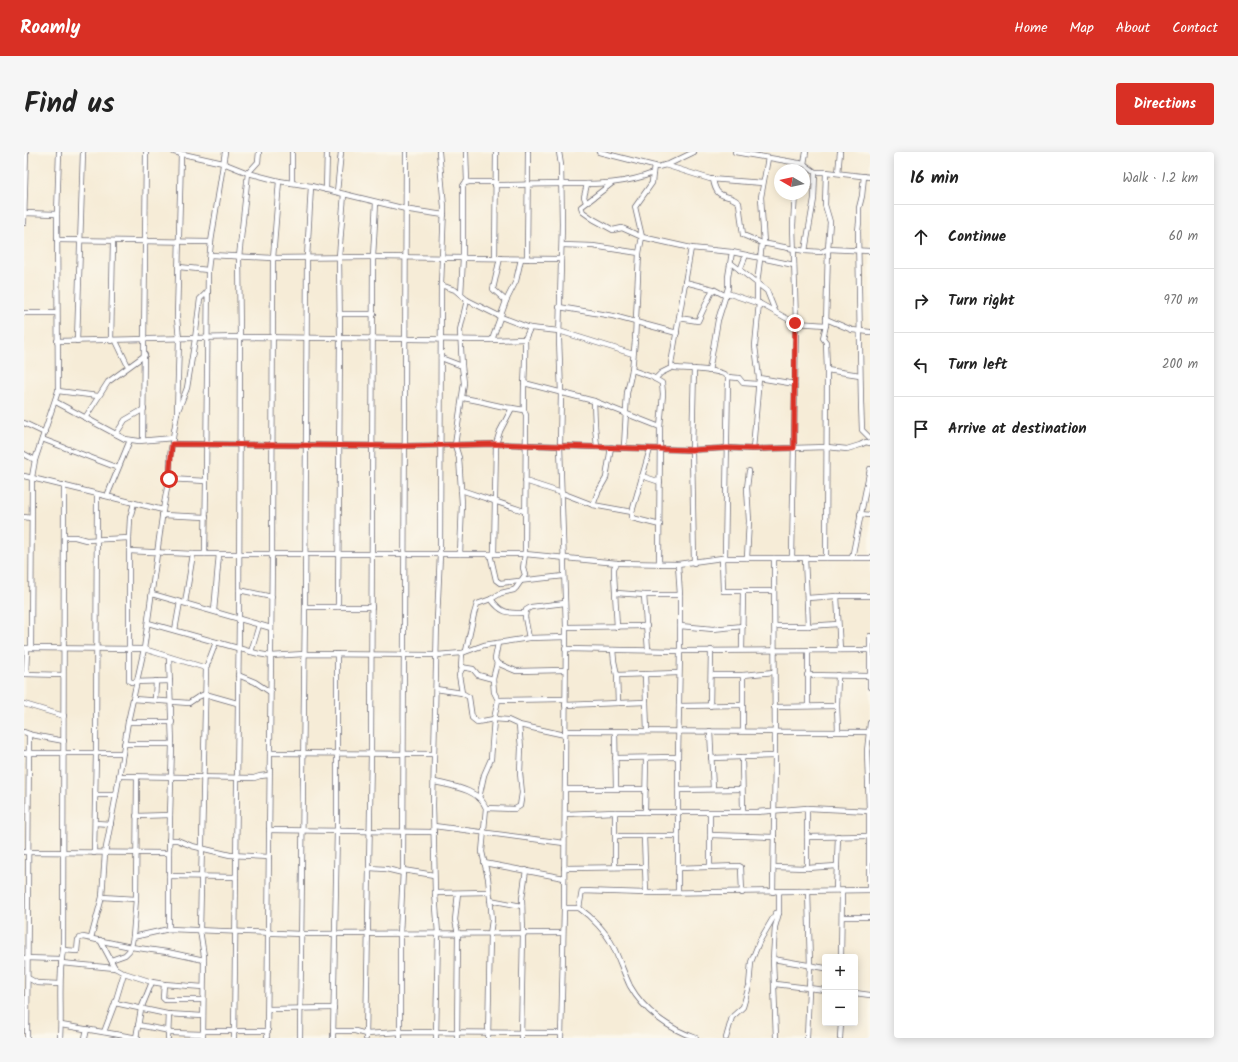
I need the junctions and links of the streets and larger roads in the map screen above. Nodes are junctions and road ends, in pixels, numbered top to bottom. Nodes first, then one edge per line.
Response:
1 (26, 152) edge
2 (59, 152) edge
3 (83, 152) edge
4 (146, 152) edge
5 (174, 152) edge
6 (225, 152) edge
7 (259, 152) edge
8 (292, 152) edge
9 (327, 152) edge
10 (341, 152) edge
11 (406, 152) edge
12 (439, 152) edge
13 (466, 152) edge
14 (496, 152) edge
15 (528, 152) edge
16 (559, 152) edge
17 (599, 152) edge
18 (694, 152) edge
19 (735, 152) edge
20 (773, 152) edge
21 (806, 152) edge
22 (840, 152) edge
23 (743, 153) edge
24 (181, 154) junction
25 (617, 154) edge
26 (770, 158) junction
27 (223, 163) junction
28 (802, 163) junction
29 (665, 165) junction
30 (654, 166) junction
31 (815, 172) junction
32 (826, 172) junction
33 (248, 173) junction
34 (653, 173) junction
35 (838, 173) junction
36 (864, 176) junction
37 (870, 177) edge
38 (713, 179) junction
39 (279, 181) junction
40 (467, 182) junction
41 (292, 183) junction
42 (495, 183) junction
43 (763, 183) junction
44 (529, 184) junction
45 (561, 184) junction
46 (587, 184) junction
47 (611, 184) junction
48 (311, 186) junction
49 (326, 190) junction
50 (337, 192) junction
51 (344, 194) junction
52 (794, 200) edge
53 (376, 202) junction
54 (586, 202) junction
55 (407, 208) junction
56 (24, 213) edge
57 (57, 214) junction
58 (444, 216) junction
59 (24, 223) edge
60 (642, 238) junction
61 (57, 240) junction
62 (80, 240) junction
63 (113, 240) junction
64 (179, 240) junction
65 (146, 241) junction
66 (211, 242) junction
67 (763, 244) junction
68 (562, 245) junction
69 (691, 248) junction
70 (794, 248) junction
71 (828, 249) junction
72 (859, 250) junction
73 (805, 251) junction
74 (870, 251) edge
75 (732, 252) junction
76 (639, 254) junction
77 (210, 255) junction
78 (746, 255) junction
79 (239, 257) junction
80 (339, 257) junction
81 (373, 257) junction
82 (761, 257) junction
83 (273, 258) junction
84 (307, 258) junction
85 (406, 258) junction
86 (443, 258) junction
87 (463, 258) junction
88 (497, 258) junction
89 (521, 259) junction
90 (527, 259) junction
91 (561, 259) junction
92 (731, 263) junction
93 (794, 265) junction
94 (179, 267) junction
95 (208, 270) junction
96 (740, 270) junction
97 (685, 282) junction
98 (758, 284) junction
99 (441, 285) junction
100 (713, 289) junction
101 (208, 291) junction
102 (461, 294) junction
103 (726, 295) junction
104 (467, 300) junction
105 (506, 301) junction
106 (758, 303) junction
107 (559, 307) junction
108 (775, 311) junction
109 (24, 313) edge
110 (57, 313) junction
111 (339, 314) junction
112 (374, 314) junction
113 (501, 317) junction
114 (679, 318) junction
115 (826, 319) junction
116 (636, 322) junction
117 (796, 323) junction
118 (826, 325) junction
119 (530, 328) junction
120 (559, 331) junction
121 (859, 331) junction
122 (870, 332) edge
123 (677, 333) junction
124 (240, 337) junction
125 (273, 337) junction
126 (207, 338) junction
127 (306, 338) junction
128 (340, 338) junction
129 (373, 338) junction
130 (179, 339) junction
131 (195, 339) junction
132 (406, 339) junction
133 (441, 339) junction
134 (461, 339) junction
135 (525, 339) junction
136 (145, 340) junction
137 (492, 340) junction
138 (57, 341) junction
139 (78, 341) junction
140 (113, 341) junction
141 (633, 354) junction
142 (145, 355) junction
143 (441, 358) junction
144 (128, 366) junction
145 (462, 366) junction
146 (672, 367) junction
147 (632, 370) junction
148 (694, 370) junction
149 (827, 370) junction
150 (709, 371) junction
151 (860, 375) junction
152 (728, 377) junction
153 (759, 378) junction
154 (656, 379) junction
155 (524, 383) junction
156 (758, 384) junction
157 (795, 384) junction
158 (58, 392) junction
159 (562, 393) junction
160 (98, 396) junction
161 (462, 398) junction
162 (594, 401) junction
163 (56, 402) junction
164 (512, 408) junction
165 (144, 409) junction
166 (524, 410) junction
167 (177, 413) junction
168 (625, 413) junction
169 (85, 418) junction
170 (24, 423) edge
171 (660, 427) junction
172 (45, 433) junction
173 (116, 434) junction
174 (173, 438) junction
175 (870, 438) edge
176 (42, 439) junction
177 (130, 440) junction
178 (143, 440) junction
179 (870, 443) edge
180 (172, 444) junction
181 (206, 444) junction
182 (496, 444) junction
183 (239, 445) junction
184 (272, 445) junction
185 (306, 445) junction
186 (441, 445) junction
187 (455, 445) junction
188 (526, 445) junction
189 (339, 446) junction
190 (372, 446) junction
191 (405, 446) junction
192 (560, 446) junction
193 (597, 447) junction
194 (611, 447) junction
195 (624, 447) junction
196 (827, 447) junction
197 (727, 448) junction
198 (794, 448) junction
199 (650, 449) junction
200 (661, 449) junction
201 (753, 449) junction
202 (692, 450) junction
203 (24, 454) edge
204 (36, 460) junction
205 (118, 468) junction
206 (870, 469) edge
207 (749, 470) dead end
208 (24, 476) edge
209 (642, 476) junction
210 (32, 477) junction
211 (169, 479) junction
212 (206, 481) junction
213 (525, 481) junction
214 (660, 482) junction
215 (64, 485) junction
216 (461, 490) junction
217 (868, 491) edge
218 (562, 493) junction
219 (97, 494) junction
220 (107, 496) junction
221 (495, 502) junction
222 (134, 503) junction
223 (593, 506) junction
224 (524, 511) junction
225 (632, 512) junction
226 (163, 513) junction
227 (860, 514) junction
228 (870, 515) edge
229 (24, 517) edge
230 (206, 517) junction
231 (31, 518) junction
232 (660, 525) junction
233 (64, 537) junction
234 (129, 538) junction
235 (97, 540) junction
236 (129, 551) junction
237 (157, 553) junction
238 (272, 553) junction
239 (404, 553) junction
240 (193, 554) junction
241 (206, 554) junction
242 (218, 554) junction
243 (239, 554) junction
244 (305, 554) junction
245 (339, 554) junction
246 (372, 554) junction
247 (440, 554) junction
248 (460, 554) junction
249 (492, 554) junction
250 (525, 554) junction
251 (564, 558) junction
252 (723, 558) junction
253 (747, 558) junction
254 (774, 558) junction
255 (792, 558) junction
256 (805, 558) junction
257 (826, 558) junction
258 (852, 558) junction
259 (870, 558) edge
260 (617, 563) junction
261 (694, 563) junction
262 (659, 564) junction
263 (678, 564) junction
264 (564, 576) junction
265 (522, 581) junction
266 (239, 590) junction
267 (743, 591) junction
268 (774, 592) junction
269 (616, 593) junction
270 (152, 594) junction
271 (644, 595) junction
272 (680, 595) junction
273 (837, 596) junction
274 (870, 596) edge
275 (272, 597) junction
276 (807, 598) junction
277 (491, 599) junction
278 (182, 603) junction
279 (565, 603) junction
280 (305, 607) junction
281 (338, 607) junction
282 (372, 607) junction
283 (214, 611) junction
284 (525, 613) junction
285 (239, 619) junction
286 (148, 623) junction
287 (259, 624) junction
288 (838, 624) junction
289 (617, 626) junction
290 (646, 626) junction
291 (680, 626) junction
292 (743, 626) junction
293 (775, 626) junction
294 (808, 626) junction
295 (566, 627) junction
296 (271, 628) junction
297 (175, 630) junction
298 (870, 636) edge
299 (566, 637) junction
300 (529, 638) junction
301 (216, 642) junction
302 (498, 642) junction
303 (27, 648) edge
304 (64, 648) junction
305 (97, 648) junction
306 (239, 648) junction
307 (128, 649) junction
308 (144, 649) junction
309 (566, 649) junction
310 (613, 650) junction
311 (648, 650) junction
312 (710, 650) junction
313 (742, 650) junction
314 (808, 650) junction
315 (840, 650) junction
316 (870, 650) edge
317 (680, 651) junction
318 (774, 651) junction
319 (251, 652) junction
320 (464, 652) junction
321 (304, 654) junction
322 (337, 654) junction
323 (371, 655) junction
324 (403, 655) junction
325 (436, 655) junction
326 (271, 656) junction
327 (169, 657) junction
328 (497, 663) junction
329 (463, 667) junction
330 (206, 668) junction
331 (565, 670) junction
332 (774, 672) junction
333 (679, 673) junction
334 (25, 674) edge
335 (645, 674) junction
336 (743, 674) junction
337 (63, 675) junction
338 (238, 675) junction
339 (617, 675) junction
340 (711, 675) junction
341 (807, 675) junction
342 (838, 675) junction
343 (869, 676) edge
344 (493, 679) junction
345 (156, 681) junction
346 (170, 681) junction
347 (136, 682) junction
348 (870, 687) edge
349 (436, 689) junction
350 (270, 692) junction
351 (462, 693) junction
352 (205, 694) junction
353 (133, 699) junction
354 (564, 699) junction
355 (156, 700) junction
356 (498, 700) junction
357 (171, 701) junction
358 (646, 702) junction
359 (237, 703) junction
360 (618, 703) junction
361 (24, 704) edge
362 (565, 705) junction
363 (742, 705) junction
364 (679, 706) junction
365 (710, 706) junction
366 (808, 706) junction
367 (837, 706) junction
368 (774, 707) junction
369 (64, 716) junction
370 (494, 719) junction
371 (128, 722) junction
372 (172, 722) junction
373 (870, 723) edge
374 (519, 725) junction
375 (647, 731) junction
376 (710, 731) junction
377 (743, 731) junction
378 (838, 731) junction
379 (615, 732) junction
380 (679, 732) junction
381 (775, 732) junction
382 (870, 732) edge
383 (26, 733) edge
384 (565, 733) junction
385 (64, 741) junction
386 (124, 744) junction
387 (172, 744) junction
388 (26, 753) edge
389 (64, 753) junction
390 (96, 753) junction
391 (123, 753) junction
392 (270, 753) junction
393 (304, 754) junction
394 (337, 754) junction
395 (371, 754) junction
396 (434, 754) junction
397 (403, 755) junction
398 (775, 756) junction
399 (678, 757) junction
400 (742, 757) junction
401 (616, 758) junction
402 (646, 758) junction
403 (711, 758) junction
404 (119, 776) junction
405 (269, 776) junction
406 (137, 777) junction
407 (171, 777) junction
408 (203, 778) junction
409 (236, 778) junction
410 (435, 782) junction
411 (869, 787) edge
412 (616, 788) junction
413 (712, 788) junction
414 (742, 788) junction
415 (565, 789) junction
416 (646, 789) junction
417 (678, 790) junction
418 (96, 795) junction
419 (116, 795) junction
420 (479, 798) junction
421 (486, 808) junction
422 (807, 808) junction
423 (774, 811) junction
424 (870, 811) edge
425 (615, 812) junction
426 (645, 812) junction
427 (743, 812) junction
428 (678, 813) junction
429 (710, 813) junction
430 (565, 814) junction
431 (170, 815) junction
432 (136, 816) junction
433 (95, 823) junction
434 (111, 824) junction
435 (434, 826) junction
436 (269, 830) junction
437 (337, 830) junction
438 (304, 831) junction
439 (369, 831) junction
440 (403, 831) junction
441 (434, 832) junction
442 (484, 832) junction
443 (710, 835) junction
444 (615, 836) junction
445 (644, 836) junction
446 (678, 836) junction
447 (838, 836) junction
448 (869, 836) junction
449 (774, 837) junction
450 (807, 837) junction
451 (169, 840) junction
452 (564, 843) junction
453 (202, 848) junction
454 (26, 852) edge
455 (62, 852) junction
456 (94, 853) junction
457 (105, 853) junction
458 (136, 853) junction
459 (169, 853) junction
460 (236, 856) junction
461 (269, 857) junction
462 (484, 863) junction
463 (710, 866) junction
464 (837, 866) junction
465 (615, 867) junction
466 (644, 867) junction
467 (774, 867) junction
468 (368, 868) junction
469 (564, 868) junction
470 (678, 868) junction
471 (807, 868) junction
472 (870, 868) edge
473 (526, 870) junction
474 (403, 871) junction
475 (434, 875) junction
476 (169, 876) junction
477 (202, 877) junction
478 (236, 877) junction
479 (564, 878) junction
480 (808, 890) junction
481 (839, 890) junction
482 (869, 890) edge
483 (489, 892) junction
484 (678, 892) junction
485 (742, 892) junction
486 (773, 892) junction
487 (779, 892) junction
488 (435, 893) junction
489 (458, 893) junction
490 (646, 894) junction
491 (102, 897) junction
492 (136, 899) junction
493 (490, 900) junction
494 (522, 906) junction
495 (564, 908) junction
496 (579, 908) junction
497 (779, 913) junction
498 (842, 917) junction
499 (870, 917) edge
500 (169, 928) junction
501 (200, 930) junction
502 (235, 931) junction
503 (268, 933) junction
504 (523, 933) junction
505 (563, 933) junction
506 (302, 934) junction
507 (368, 934) junction
508 (438, 934) junction
509 (458, 934) junction
510 (490, 934) junction
511 (335, 935) junction
512 (400, 935) junction
513 (133, 937) junction
514 (91, 938) junction
515 (100, 940) junction
516 (131, 947) junction
517 (63, 950) junction
518 (841, 954) edge
519 (26, 958) edge
520 (773, 959) junction
521 (111, 960) junction
522 (204, 960) junction
523 (61, 961) junction
524 (810, 966) junction
525 (115, 968) junction
526 (822, 968) edge
527 (124, 973) junction
528 (28, 978) junction
529 (152, 982) junction
530 (60, 984) junction
531 (164, 984) junction
532 (774, 984) junction
533 (203, 987) junction
534 (809, 988) junction
535 (822, 990) edge
536 (858, 993) edge
537 (870, 995) edge
538 (203, 1000) junction
539 (115, 1003) junction
540 (141, 1008) junction
541 (334, 1008) junction
542 (268, 1009) junction
543 (301, 1009) junction
544 (169, 1014) junction
545 (203, 1016) junction
546 (61, 1025) junction
547 (138, 1025) junction
548 (841, 1026) edge
549 (87, 1029) junction
550 (234, 1031) junction
551 (333, 1031) junction
552 (104, 1032) junction
553 (169, 1032) junction
554 (268, 1032) junction
555 (400, 1032) junction
556 (521, 1032) junction
557 (203, 1034) edge
558 (436, 1035) edge
559 (457, 1035) edge
560 (112, 1036) edge
561 (366, 1036) edge
562 (488, 1036) edge
563 (561, 1036) edge
564 (27, 1038) edge
565 (60, 1038) edge
566 (85, 1038) edge
567 (137, 1038) edge
568 (168, 1038) edge
569 (234, 1038) edge
570 (268, 1038) edge
571 (300, 1038) edge
572 (333, 1038) edge
573 (400, 1038) edge
574 (521, 1038) edge
575 (696, 1038) edge
576 (726, 1038) edge
577 (776, 1038) edge
578 (807, 1038) edge
579 (840, 1038) edge

1 - 56 street
2 - 57 street
3 - 62 street
4 - 65 street
5 - 24 street
6 - 27 street
7 - 33 street
8 - 41 street
9 - 49 street
10 - 50 street
11 - 55 street
12 - 58 street
13 - 40 street
14 - 42 street
15 - 44 street
16 - 45 street
17 - 25 street
18 - 29 street
19 - 23 street
20 - 26 street
21 - 28 street
22 - 35 street
23 - 26 street
24 - 27 street
24 - 64 street
25 - 30 street
26 - 28 street
26 - 43 street
27 - 33 street
27 - 66 street
28 - 31 street
29 - 30 street
29 - 38 street
30 - 34 street
31 - 32 street
31 - 73 street
32 - 35 street
32 - 71 street
33 - 39 street
33 - 79 street
34 - 47 street
34 - 60 street
35 - 36 street
36 - 37 street
36 - 72 street
38 - 43 street
38 - 67 street
39 - 41 street
39 - 83 street
40 - 42 street
40 - 87 street
41 - 48 street
42 - 44 street
42 - 88 street
43 - 67 street
44 - 45 street
44 - 90 street
45 - 46 street
45 - 68 street
46 - 47 street
46 - 54 street
47 - 54 street
48 - 49 street
48 - 84 street
49 - 50 street
50 - 51 street
51 - 53 street
51 - 80 street
52 - 70 street
53 - 55 street
53 - 81 street
54 - 60 street
55 - 58 street
55 - 85 street
56 - 57 street
56 - 59 street
57 - 61 street
58 - 86 street
60 - 69 street
60 - 76 street
61 - 62 street
61 - 110 street
62 - 63 street
62 - 139 street
63 - 65 street
63 - 140 street
64 - 65 street
64 - 66 street
64 - 94 street
65 - 136 street
66 - 77 street
67 - 70 street
67 - 82 street
68 - 76 street
68 - 91 street
69 - 75 street
69 - 97 street
70 - 73 street
70 - 93 street
71 - 72 street
71 - 73 street
71 - 115 street
72 - 74 street
72 - 121 street
75 - 78 street
75 - 92 street
76 - 116 street
77 - 79 street
77 - 95 street
78 - 82 street
78 - 96 street
79 - 83 street
79 - 124 street
80 - 81 street
80 - 84 street
80 - 111 street
81 - 85 street
81 - 112 street
82 - 93 street
82 - 98 street
83 - 84 street
83 - 125 street
84 - 127 street
85 - 86 street
85 - 132 street
86 - 87 street
86 - 99 street
87 - 88 street
87 - 102 street
88 - 89 street
88 - 105 street
89 - 90 street
89 - 105 street
90 - 91 street
91 - 107 street
92 - 96 street
92 - 103 street
93 - 117 street
94 - 95 street
94 - 130 street
95 - 101 street
96 - 98 street
97 - 100 street
97 - 114 street
98 - 106 street
98 - 108 street
99 - 102 street
99 - 133 street
100 - 103 street
100 - 114 street
101 - 126 street
101 - 131 street
102 - 104 street
103 - 106 street
103 - 150 street
104 - 113 street
104 - 134 street
105 - 113 street
106 - 108 street
106 - 153 street
107 - 116 street
107 - 120 street
108 - 117 street
109 - 110 street
110 - 138 street
111 - 112 street
111 - 128 street
112 - 129 street
113 - 119 street
113 - 137 street
114 - 123 street
115 - 118 street
115 - 121 street
116 - 123 street
116 - 141 street
117 - 118 street
117 - 157 street
118 - 149 street
119 - 120 street
119 - 135 street
120 - 141 street
120 - 159 street
121 - 122 street
121 - 151 street
123 - 146 street
124 - 125 street
124 - 126 street
124 - 183 street
125 - 127 street
125 - 184 street
126 - 131 street
126 - 181 street
127 - 128 street
127 - 185 street
128 - 129 street
128 - 189 street
129 - 132 street
129 - 190 street
130 - 131 street
130 - 136 street
130 - 167 street
131 - 167 street
132 - 133 street
132 - 191 street
133 - 134 street
133 - 143 street
134 - 137 street
134 - 145 street
135 - 137 street
135 - 155 street
136 - 140 street
136 - 142 street
138 - 139 street
138 - 158 street
139 - 140 street
140 - 144 street
141 - 147 street
142 - 144 street
142 - 165 street
143 - 145 street
143 - 186 street
144 - 160 street
145 - 161 street
146 - 148 street
146 - 154 street
147 - 154 street
147 - 168 street
148 - 150 street
148 - 202 street
149 - 151 street
149 - 196 street
150 - 152 street
151 - 175 street
152 - 156 street
152 - 197 street
153 - 156 street
153 - 157 street
154 - 171 street
155 - 159 street
155 - 166 street
156 - 201 street
157 - 198 street
158 - 160 street
158 - 163 street
159 - 162 street
159 - 192 street
160 - 169 street
161 - 164 street
161 - 187 street
162 - 168 street
162 - 193 street
163 - 169 street
163 - 172 street
164 - 166 street
164 - 182 street
165 - 173 street
165 - 178 street
166 - 188 street
167 - 174 street
168 - 171 street
168 - 195 street
169 - 173 street
170 - 172 street
171 - 200 street
172 - 176 street
173 - 177 street
174 - 178 street
174 - 180 street
176 - 204 street
176 - 205 street
177 - 178 street
177 - 205 street
179 - 196 street
180 - 181 street
180 - 211 street
181 - 183 street
181 - 212 street
182 - 187 street
182 - 188 street
182 - 221 street
183 - 184 street
183 - 243 street
184 - 185 street
184 - 238 street
185 - 189 street
185 - 244 street
186 - 187 street
186 - 191 street
186 - 247 street
187 - 216 street
188 - 192 street
188 - 213 street
189 - 190 street
189 - 245 street
190 - 191 street
190 - 246 street
191 - 239 street
192 - 193 street
192 - 218 street
193 - 194 street
194 - 195 street
194 - 223 street
195 - 199 street
196 - 198 street
196 - 257 street
197 - 201 street
197 - 202 street
197 - 252 street
198 - 201 street
198 - 255 street
199 - 200 street
199 - 209 street
200 - 202 street
200 - 214 street
202 - 261 street
203 - 204 street
204 - 210 street
205 - 220 street
206 - 217 street
207 - 253 street
208 - 210 street
209 - 214 street
209 - 225 street
210 - 215 street
210 - 231 street
211 - 212 street
211 - 226 street
212 - 230 street
213 - 218 street
213 - 224 street
214 - 232 street
215 - 219 street
215 - 233 street
216 - 221 street
216 - 248 street
217 - 227 street
218 - 223 street
218 - 251 street
219 - 220 street
219 - 235 street
220 - 222 street
221 - 224 street
221 - 249 street
222 - 226 street
222 - 234 street
223 - 225 street
224 - 250 street
225 - 232 street
226 - 230 street
226 - 237 street
227 - 228 street
227 - 258 street
229 - 231 street
230 - 241 street
231 - 303 street
232 - 262 street
233 - 235 street
233 - 304 street
234 - 235 street
234 - 236 street
235 - 305 street
236 - 237 street
236 - 307 street
237 - 240 street
237 - 270 street
238 - 243 street
238 - 244 street
238 - 275 street
239 - 246 street
239 - 247 street
239 - 324 street
240 - 241 street
240 - 278 street
241 - 242 street
242 - 243 street
242 - 283 street
243 - 266 street
244 - 245 street
244 - 280 street
245 - 246 street
245 - 281 street
246 - 282 street
247 - 248 street
247 - 325 street
248 - 249 street
249 - 250 street
249 - 265 street
250 - 251 street
250 - 265 street
251 - 260 street
251 - 264 street
252 - 253 street
252 - 261 street
252 - 267 street
253 - 254 street
254 - 255 street
254 - 268 street
255 - 256 street
256 - 257 street
256 - 276 street
257 - 258 street
258 - 259 street
260 - 262 street
260 - 269 street
261 - 263 street
262 - 263 street
263 - 272 street
264 - 265 street
264 - 279 street
265 - 277 street
266 - 275 street
266 - 285 street
267 - 268 street
267 - 292 street
268 - 293 street
269 - 271 street
269 - 289 street
270 - 278 street
270 - 286 street
271 - 272 street
271 - 290 street
272 - 291 street
273 - 274 street
273 - 276 street
273 - 288 street
275 - 296 street
276 - 294 street
277 - 284 street
277 - 320 street
278 - 283 street
278 - 297 street
279 - 284 street
279 - 295 street
280 - 281 street
280 - 321 street
281 - 282 street
282 - 323 street
283 - 285 street
284 - 300 street
285 - 287 street
285 - 306 street
286 - 297 street
286 - 308 street
287 - 296 street
287 - 319 street
288 - 294 street
288 - 315 street
289 - 290 street
289 - 295 street
290 - 311 street
291 - 292 street
291 - 317 street
292 - 313 street
293 - 294 street
293 - 318 street
295 - 299 street
296 - 326 street
297 - 301 street
298 - 316 street
299 - 300 street
299 - 309 street
300 - 302 street
301 - 306 street
301 - 330 street
302 - 320 street
302 - 328 street
303 - 304 street
303 - 334 street
304 - 305 street
304 - 337 street
305 - 307 street
305 - 390 street
306 - 319 street
306 - 338 street
307 - 308 street
307 - 347 street
308 - 327 street
308 - 347 street
309 - 310 street
309 - 331 street
310 - 311 street
310 - 339 street
311 - 317 street
312 - 313 street
312 - 317 street
312 - 340 street
313 - 318 street
314 - 315 street
314 - 318 street
314 - 341 street
315 - 316 street
316 - 343 street
317 - 333 street
318 - 332 street
319 - 326 street
320 - 325 street
320 - 329 street
321 - 322 street
321 - 326 street
321 - 393 street
322 - 323 street
322 - 394 street
323 - 324 street
323 - 395 street
324 - 325 street
324 - 397 street
325 - 349 street
326 - 350 street
327 - 330 street
327 - 346 street
328 - 331 street
328 - 344 street
329 - 344 street
329 - 351 street
330 - 352 street
331 - 354 street
332 - 336 street
332 - 368 street
333 - 335 street
333 - 364 street
334 - 337 street
335 - 339 street
335 - 358 street
336 - 340 street
336 - 363 street
337 - 369 street
338 - 350 street
338 - 359 street
339 - 360 street
340 - 365 street
341 - 342 street
341 - 366 street
342 - 343 street
342 - 367 street
343 - 348 street
344 - 356 street
345 - 346 street
345 - 347 street
345 - 355 street
346 - 357 street
347 - 353 street
349 - 351 street
349 - 396 street
350 - 392 street
351 - 370 street
352 - 357 street
352 - 359 street
352 - 408 street
353 - 355 street
353 - 371 street
354 - 356 street
354 - 362 street
355 - 357 street
356 - 370 street
357 - 372 street
358 - 360 street
358 - 375 street
359 - 409 street
360 - 362 street
361 - 369 street
362 - 384 street
363 - 365 street
363 - 377 street
364 - 365 street
364 - 380 street
366 - 367 street
366 - 368 street
367 - 378 street
368 - 381 street
369 - 385 street
370 - 374 street
370 - 420 street
371 - 372 street
371 - 386 street
372 - 387 street
373 - 382 street
374 - 384 street
374 - 421 street
375 - 379 street
375 - 380 street
376 - 377 street
376 - 380 street
376 - 403 street
377 - 381 street
378 - 381 street
378 - 382 street
379 - 384 street
379 - 401 street
380 - 399 street
381 - 398 street
382 - 411 street
383 - 385 street
383 - 388 street
384 - 415 street
385 - 389 street
386 - 387 street
386 - 391 street
387 - 407 street
388 - 389 street
388 - 454 street
389 - 390 street
389 - 455 street
390 - 391 street
390 - 418 street
391 - 404 street
392 - 393 street
392 - 405 street
393 - 394 street
393 - 438 street
394 - 395 street
394 - 437 street
395 - 397 street
395 - 439 street
396 - 397 street
396 - 410 street
397 - 440 street
398 - 400 street
398 - 423 street
399 - 402 street
399 - 417 street
400 - 403 street
400 - 414 street
401 - 402 street
401 - 412 street
402 - 416 street
403 - 413 street
404 - 406 street
404 - 419 street
405 - 409 street
405 - 436 street
406 - 407 street
406 - 432 street
407 - 408 street
407 - 431 street
408 - 409 street
408 - 453 street
409 - 460 street
410 - 420 street
410 - 435 street
411 - 424 street
412 - 415 street
412 - 416 street
413 - 414 street
413 - 417 street
414 - 427 street
415 - 430 street
416 - 426 street
417 - 428 street
418 - 419 street
418 - 433 street
419 - 434 street
420 - 421 street
421 - 442 street
422 - 423 street
422 - 424 street
422 - 450 street
423 - 427 street
423 - 449 street
424 - 448 street
425 - 426 street
425 - 430 street
425 - 444 street
426 - 428 street
427 - 429 street
428 - 429 street
428 - 446 street
429 - 443 street
430 - 452 street
431 - 432 street
431 - 451 street
432 - 458 street
433 - 434 street
433 - 456 street
434 - 457 street
435 - 441 street
435 - 442 street
436 - 438 street
436 - 461 street
437 - 438 street
437 - 439 street
437 - 511 street
438 - 506 street
439 - 440 street
439 - 468 street
440 - 441 street
440 - 474 street
441 - 475 street
442 - 452 street
442 - 462 street
443 - 449 street
443 - 463 street
444 - 445 street
444 - 465 street
445 - 446 street
445 - 466 street
446 - 470 street
447 - 448 street
447 - 450 street
447 - 464 street
448 - 472 street
449 - 467 street
450 - 471 street
451 - 453 street
451 - 459 street
452 - 469 street
453 - 460 street
453 - 477 street
454 - 455 street
454 - 519 street
455 - 456 street
455 - 517 street
456 - 457 street
457 - 458 street
457 - 491 street
458 - 459 street
458 - 492 street
459 - 476 street
460 - 461 street
460 - 478 street
461 - 503 street
462 - 473 street
462 - 483 street
463 - 470 street
463 - 485 street
464 - 471 street
464 - 481 street
465 - 466 street
465 - 469 street
466 - 490 street
467 - 471 street
467 - 486 street
468 - 474 street
468 - 507 street
469 - 479 street
470 - 484 street
472 - 482 street
473 - 479 street
473 - 494 street
474 - 475 street
474 - 512 street
475 - 488 street
476 - 477 street
476 - 500 street
477 - 478 street
477 - 501 street
478 - 502 street
479 - 495 street
480 - 481 street
480 - 487 street
480 - 524 street
481 - 482 street
481 - 498 street
483 - 489 street
483 - 493 street
484 - 485 street
484 - 490 street
485 - 486 street
486 - 487 street
487 - 497 street
488 - 489 street
488 - 508 street
489 - 509 street
490 - 496 street
491 - 492 street
491 - 514 street
492 - 513 street
493 - 494 street
493 - 510 street
494 - 504 street
495 - 496 street
495 - 505 street
496 - 575 street
497 - 520 street
497 - 576 street
498 - 499 street
498 - 518 street
500 - 501 street
500 - 513 street
501 - 502 street
501 - 522 street
502 - 503 street
502 - 550 street
503 - 506 street
503 - 542 street
504 - 505 street
504 - 510 street
504 - 556 street
505 - 563 street
506 - 511 street
506 - 543 street
507 - 511 street
507 - 512 street
507 - 561 street
508 - 509 street
508 - 512 street
508 - 558 street
509 - 510 street
509 - 559 street
510 - 562 street
511 - 541 street
512 - 555 street
513 - 516 street
514 - 515 street
514 - 517 street
515 - 516 street
515 - 521 street
516 - 521 street
516 - 522 street
517 - 523 street
519 - 523 street
519 - 528 street
520 - 524 street
520 - 532 street
521 - 525 street
522 - 533 street
523 - 525 street
523 - 530 street
524 - 526 street
524 - 534 street
525 - 527 street
527 - 529 street
527 - 539 street
528 - 530 street
528 - 564 street
529 - 531 street
529 - 540 street
530 - 546 street
531 - 533 street
531 - 538 street
532 - 534 street
532 - 577 street
533 - 538 street
534 - 535 street
534 - 578 street
536 - 537 street
538 - 545 street
539 - 540 street
539 - 552 street
540 - 544 street
540 - 547 street
541 - 543 street
541 - 551 street
542 - 543 street
542 - 554 street
543 - 571 street
544 - 545 street
544 - 553 street
545 - 557 street
546 - 549 street
546 - 565 street
547 - 553 street
547 - 567 street
548 - 579 street
549 - 552 street
549 - 566 street
550 - 554 street
550 - 557 street
550 - 569 street
551 - 561 street
551 - 572 street
552 - 560 street
553 - 557 street
553 - 568 street
554 - 570 street
555 - 558 street
555 - 561 street
555 - 573 street
556 - 562 street
556 - 563 street
556 - 574 street
558 - 559 street
559 - 562 street
560 - 567 street

